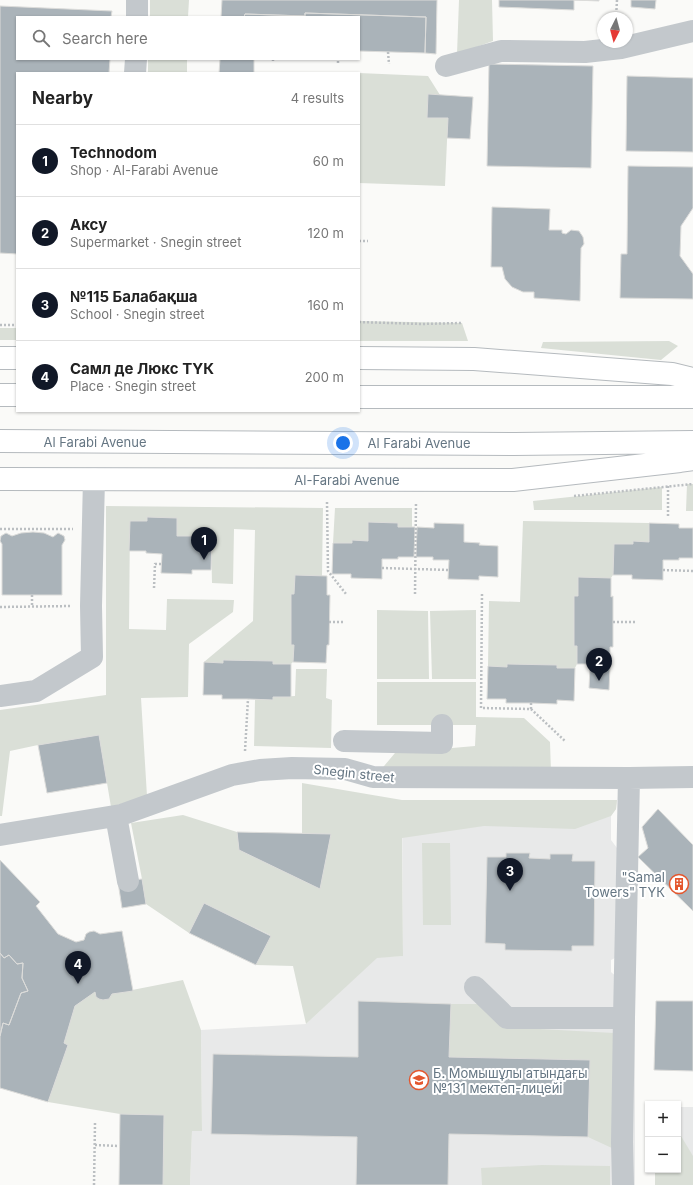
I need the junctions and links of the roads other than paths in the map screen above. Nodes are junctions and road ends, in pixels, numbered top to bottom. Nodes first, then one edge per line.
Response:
1 (137, 0) edge
2 (137, 16) edge
3 (693, 31) edge
4 (136, 60) edge
5 (446, 66) dead end
6 (135, 72) edge
7 (0, 358) edge
8 (16, 358) edge
9 (360, 358) edge
10 (693, 379) edge
11 (0, 395) edge
12 (16, 395) edge
13 (360, 397) edge
14 (693, 397) edge
15 (0, 441) edge
16 (693, 442) edge
17 (693, 459) edge
18 (0, 479) edge
19 (94, 479) junction
20 (0, 696) edge
21 (442, 725) dead end
22 (344, 741) dead end
23 (379, 763) dead end
24 (353, 772) junction
25 (693, 777) edge
26 (629, 778) junction
27 (116, 816) junction
28 (0, 835) edge
29 (128, 881) dead end
30 (475, 987) dead end
31 (624, 1018) junction
32 (623, 1185) edge

1 - 2 street
3 - 5 street
4 - 6 street
7 - 8 main road
9 - 10 main road
11 - 12 main road
13 - 14 main road
15 - 16 main road, Al Farabi Avenue
17 - 19 main road, Al-Farabi Avenue
18 - 19 main road, Al-Farabi Avenue
19 - 20 street
21 - 22 street
23 - 24 street
24 - 26 street, Snegin street
24 - 27 street, Snegin street
25 - 26 street, Snegin street
26 - 31 street
27 - 28 street, Snegin street
27 - 29 street
30 - 31 street
31 - 32 street

